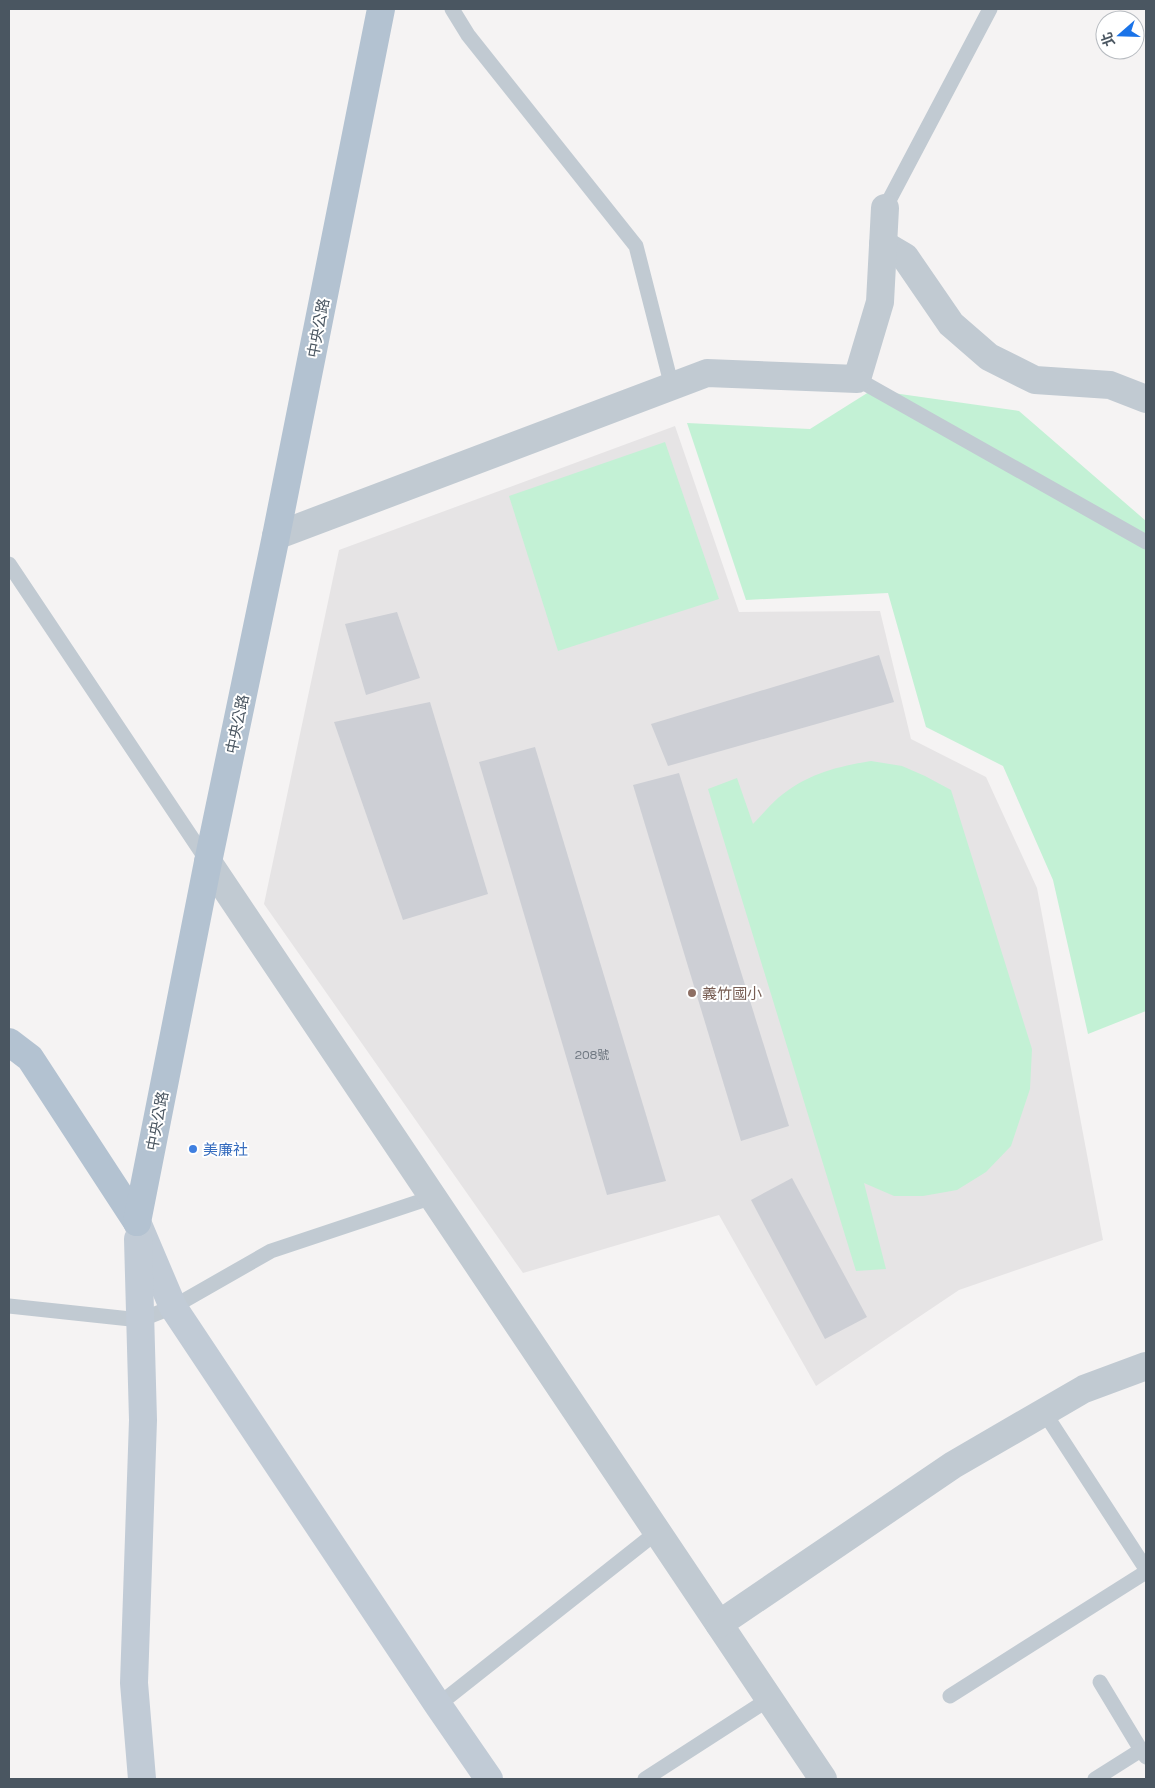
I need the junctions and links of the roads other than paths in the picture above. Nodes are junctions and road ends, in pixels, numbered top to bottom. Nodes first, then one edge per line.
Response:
1 (381, 9) edge
2 (452, 9) edge
3 (990, 9) edge
4 (885, 208) joint
5 (883, 244) junction
6 (857, 379) junction
7 (672, 388) junction
8 (1146, 399) edge
9 (276, 536) junction
10 (1146, 542) edge
11 (9, 564) edge
12 (208, 862) junction
13 (9, 1042) edge
14 (433, 1197) junction
15 (137, 1222) junction
16 (9, 1306) edge
17 (173, 1307) junction
18 (140, 1320) junction
19 (1146, 1366) edge
20 (1044, 1412) junction
21 (657, 1532) junction
22 (1146, 1571) edge
23 (719, 1624) junction
24 (1100, 1682) dead end
25 (950, 1696) dead end
26 (769, 1699) junction
27 (438, 1705) junction
28 (1143, 1754) edge
29 (142, 1779) edge
30 (489, 1779) edge
31 (645, 1779) edge
32 (823, 1779) edge
33 (1095, 1779) edge

1 - 9 main road, 中央公路
2 - 7 lane
3 - 4 lane
4 - 5 street
5 - 6 street
5 - 8 street
6 - 7 street
6 - 10 lane
7 - 9 street
9 - 12 main road, 中央公路
11 - 12 lane
12 - 14 street
12 - 15 main road, 中央公路
13 - 15 main road
14 - 17 lane
14 - 21 street
15 - 17 main road
15 - 18 main road
16 - 18 lane
17 - 18 lane
17 - 27 main road
18 - 29 main road
19 - 20 street
20 - 22 lane
20 - 23 street
21 - 23 street
21 - 27 lane
22 - 25 lane
23 - 26 street
24 - 28 lane
26 - 31 lane
26 - 32 street
27 - 30 main road
28 - 33 lane

